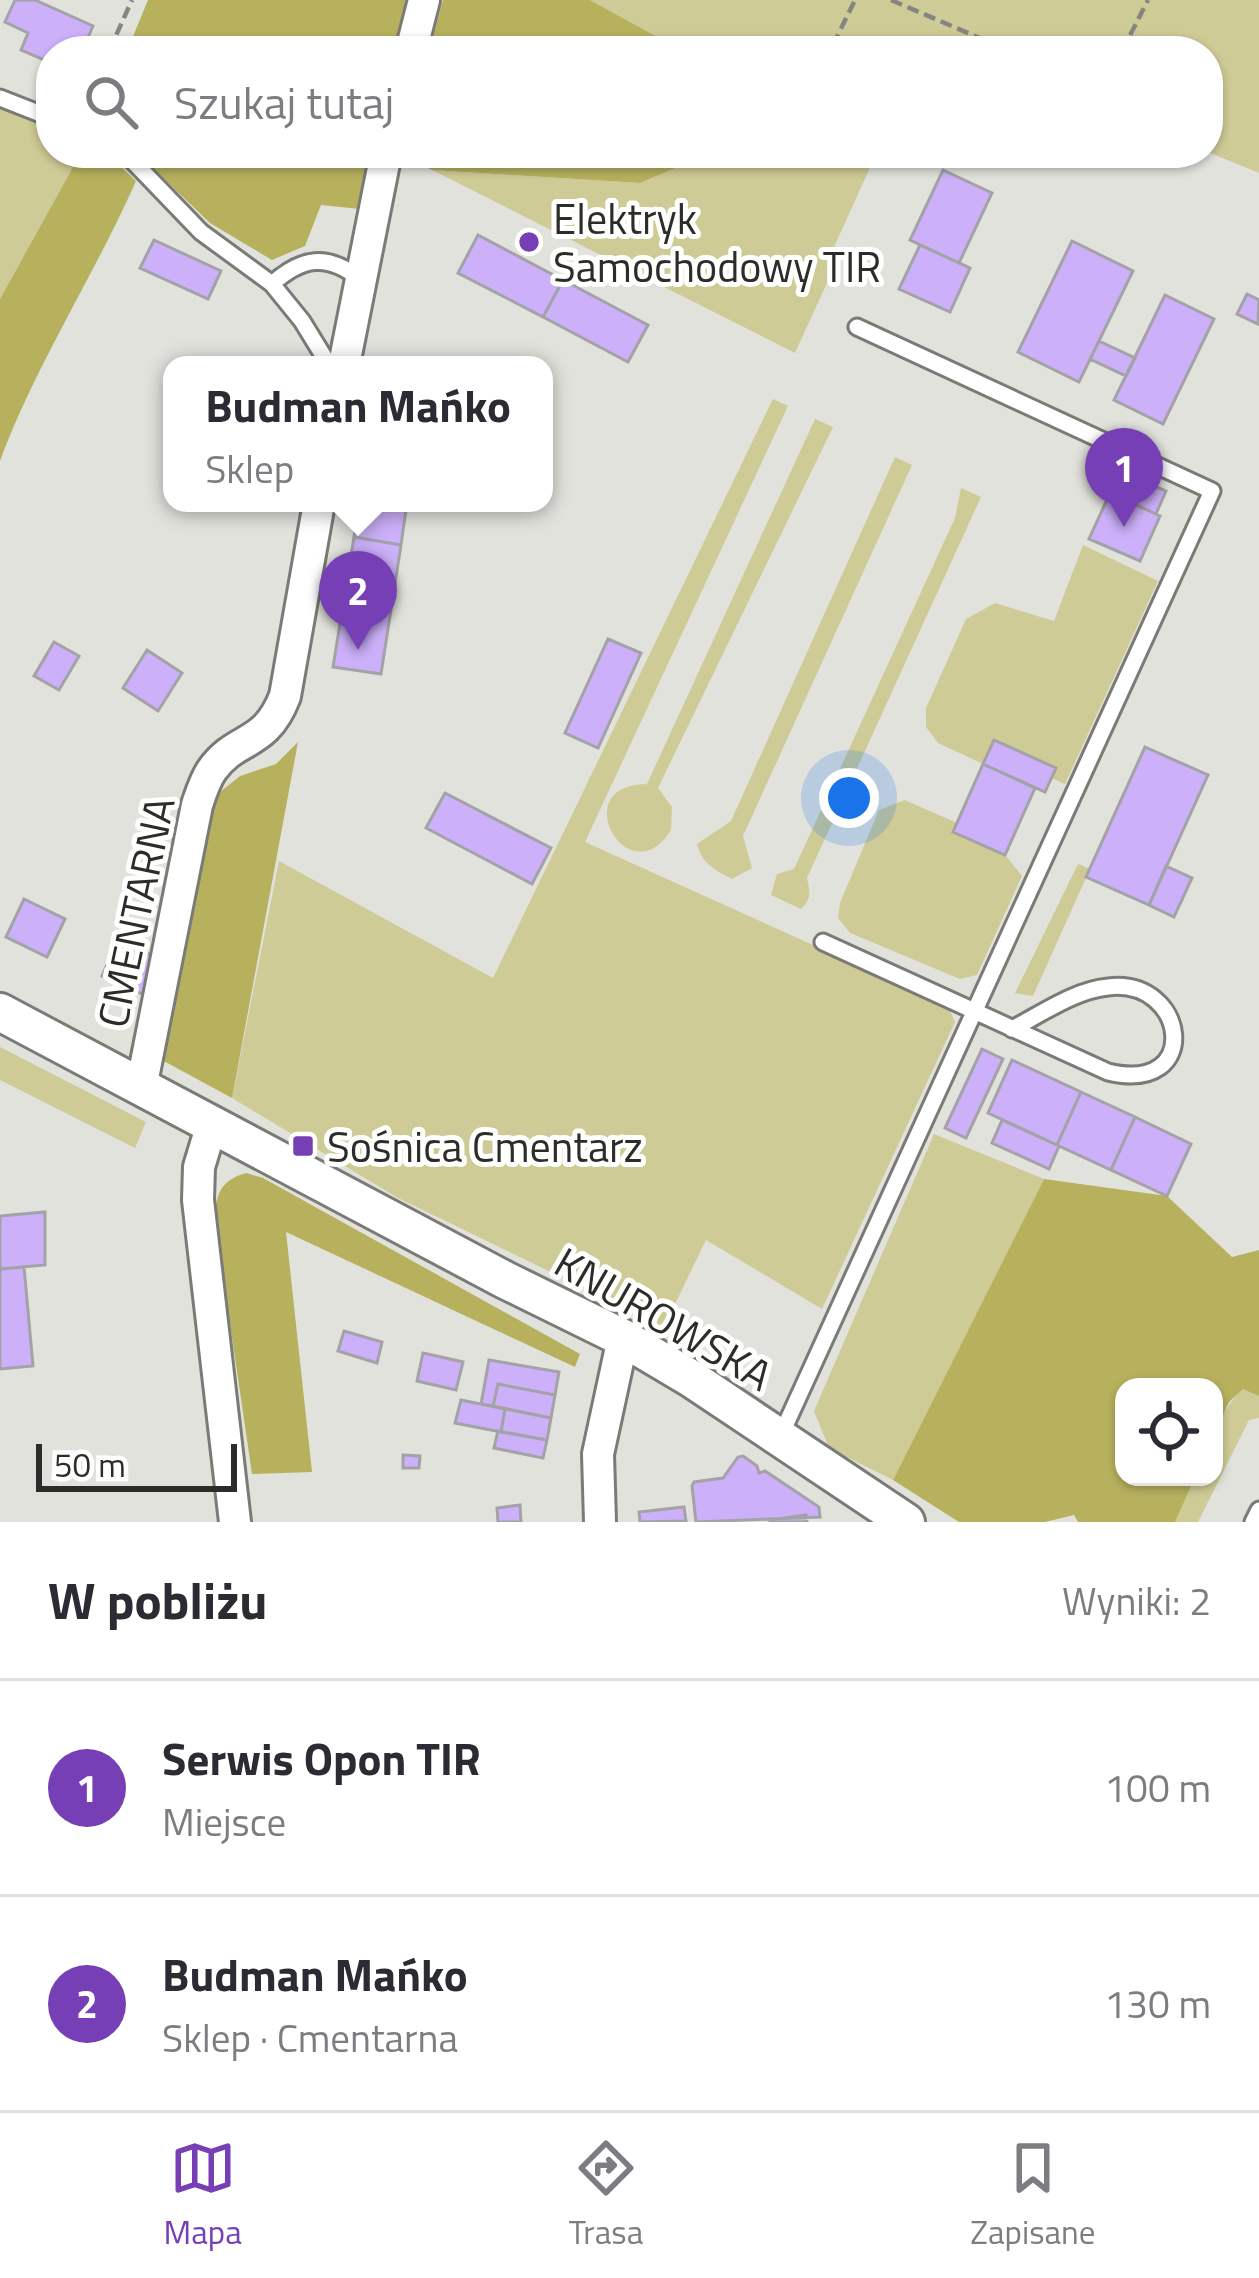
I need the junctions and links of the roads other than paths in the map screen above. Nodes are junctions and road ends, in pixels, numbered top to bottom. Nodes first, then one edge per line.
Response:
1 (424, 0) edge
2 (415, 36) edge
3 (0, 98) edge
4 (36, 112) edge
5 (139, 168) edge
6 (383, 168) edge
7 (361, 279) junction
8 (272, 284) junction
9 (857, 327) dead end
10 (323, 356) edge
11 (346, 356) edge
12 (317, 512) edge
13 (823, 943) dead end
14 (0, 1012) edge
15 (974, 1012) junction
16 (1012, 1028) junction
17 (141, 1088) junction
18 (212, 1124) junction
19 (623, 1338) junction
20 (780, 1438) junction
21 (1259, 1510) edge
22 (235, 1522) edge
23 (600, 1522) edge
24 (905, 1522) edge
25 (1253, 1522) edge

1 - 2 street
3 - 4 lane
5 - 8 lane
6 - 7 street
7 - 8 lane
7 - 11 street
8 - 10 lane
9 - 15 lane
12 - 17 street, CMENTARNA
13 - 15 lane
14 - 17 street, KNUROWSKA
15 - 16 lane
15 - 20 lane
16 - 16 lane
17 - 18 street, KNUROWSKA
18 - 19 street, KNUROWSKA
18 - 22 street
19 - 20 street, KNUROWSKA
19 - 23 street
20 - 24 street, KNUROWSKA
21 - 25 lane

